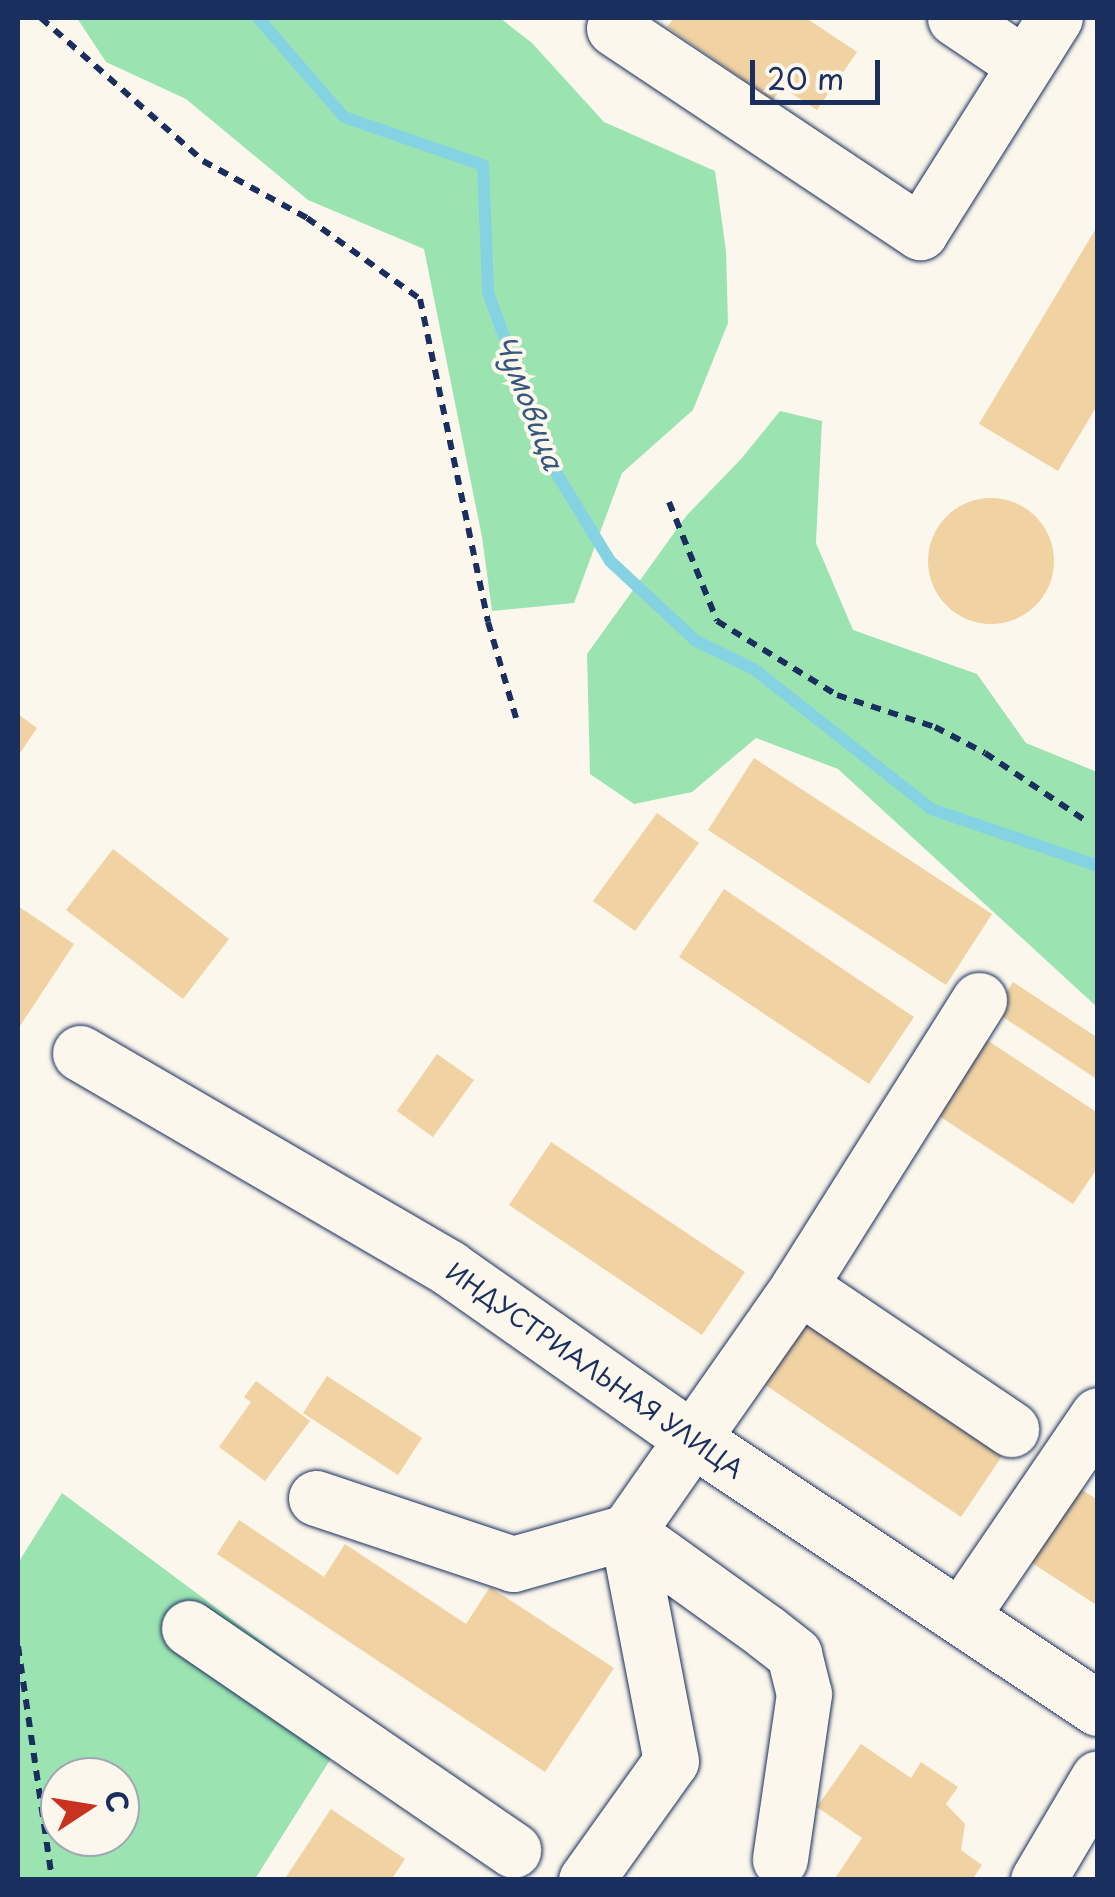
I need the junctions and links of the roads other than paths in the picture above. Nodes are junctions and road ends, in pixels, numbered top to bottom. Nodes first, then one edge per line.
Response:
1 (955, 18) edge
2 (1055, 18) edge
3 (614, 28) dead end
4 (1025, 65) junction
5 (980, 1000) dead end
6 (80, 1053) dead end
7 (799, 1286) junction
8 (1098, 1416) edge
9 (1011, 1429) dead end
10 (691, 1438) junction
11 (316, 1498) dead end
12 (627, 1532) junction
13 (962, 1616) junction
14 (189, 1628) dead end
15 (1098, 1708) edge
16 (1098, 1778) edge
17 (780, 1858) dead end
18 (503, 1865) edge
19 (559, 1880) edge
20 (586, 1880) edge
21 (1038, 1880) edge

1 - 4 street
2 - 4 street
3 - 4 street
5 - 7 street
6 - 10 street, ИНДУСТРИАЛЬНАЯ УЛИЦА
7 - 9 street
7 - 10 street
8 - 13 street
10 - 12 street
10 - 13 street, ИНДУСТРИАЛЬНАЯ УЛИЦА
11 - 12 street
12 - 17 street
12 - 20 street
13 - 15 street, ИНДУСТРИАЛЬНАЯ УЛИЦА
14 - 18 street
16 - 21 street
18 - 19 street

